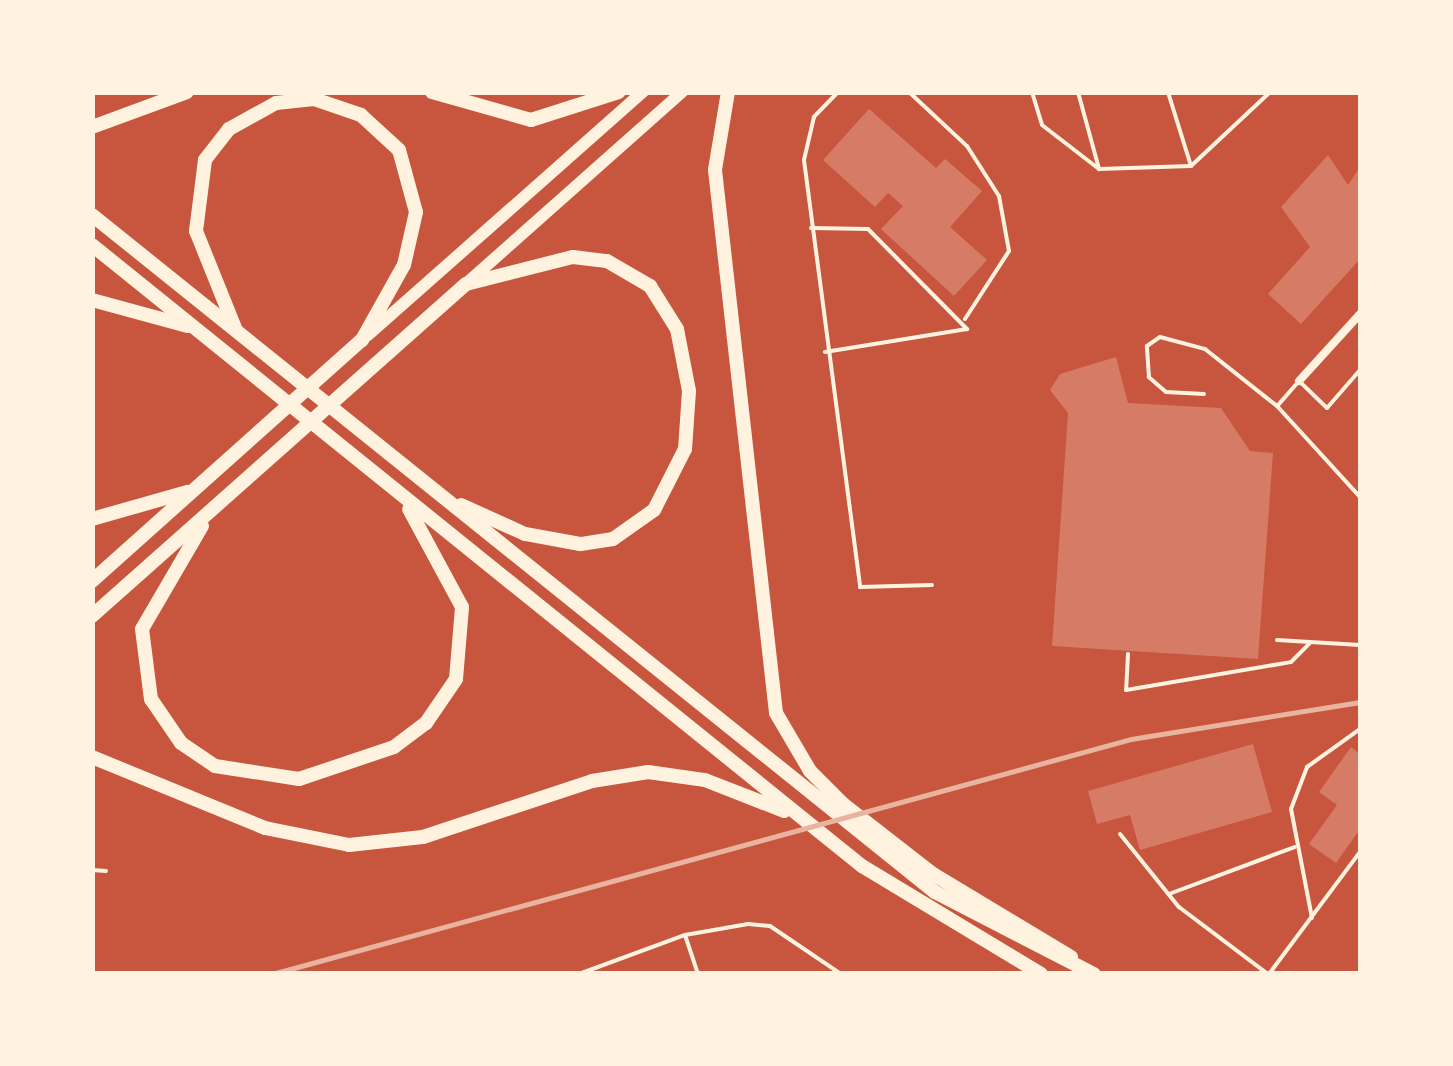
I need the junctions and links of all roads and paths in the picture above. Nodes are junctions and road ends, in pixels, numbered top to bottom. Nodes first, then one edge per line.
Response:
1 (187, 92) edge
2 (432, 92) edge
3 (619, 92) edge
4 (643, 92) edge
5 (682, 92) edge
6 (728, 92) edge
7 (838, 92) edge
8 (909, 92) edge
9 (1032, 92) edge
10 (1078, 92) edge
11 (1168, 92) edge
12 (1270, 92) edge
13 (92, 127) edge
14 (1192, 166) junction
15 (1100, 169) junction
16 (92, 215) edge
17 (811, 228) junction
18 (92, 245) edge
19 (466, 284) junction
20 (92, 300) edge
21 (1360, 314) edge
22 (965, 319) junction
23 (195, 328) junction
24 (236, 331) junction
25 (362, 340) junction
26 (824, 352) junction
27 (1360, 370) edge
28 (1299, 381) junction
29 (1204, 394) dead end
30 (1276, 406) junction
31 (197, 488) junction
32 (397, 492) junction
33 (442, 496) junction
34 (1360, 497) edge
35 (215, 507) junction
36 (92, 519) edge
37 (92, 580) edge
38 (932, 585) dead end
39 (92, 616) edge
40 (1277, 640) dead end
41 (1311, 642) junction
42 (1360, 645) edge
43 (1128, 654) dead end
44 (1360, 730) edge
45 (92, 758) edge
46 (800, 818) junction
47 (1120, 834) dead end
48 (1295, 847) junction
49 (1360, 852) edge
50 (92, 870) edge
51 (106, 871) dead end
52 (1169, 894) junction
53 (1312, 918) junction
54 (685, 935) junction
55 (579, 974) edge
56 (698, 974) edge
57 (841, 974) edge
58 (1042, 974) edge
59 (1095, 974) edge
60 (1268, 974) edge

1 - 13 highway
2 - 3 highway
4 - 25 main road
5 - 19 main road
6 - 59 highway
7 - 17 lane
8 - 22 lane
9 - 15 lane
10 - 15 lane
11 - 14 lane
12 - 14 lane
14 - 15 lane
16 - 24 highway
17 - 22 lane
17 - 26 lane
18 - 23 highway
19 - 33 highway
19 - 35 highway
20 - 23 highway
21 - 28 street
22 - 26 lane
23 - 32 highway
24 - 25 highway
24 - 33 highway
25 - 31 highway
26 - 38 lane
27 - 28 lane
28 - 30 lane
29 - 30 lane
30 - 34 lane
31 - 36 highway
31 - 37 highway
32 - 35 highway
32 - 46 highway
33 - 59 highway
35 - 39 highway
40 - 41 lane
41 - 42 lane
41 - 43 lane
44 - 48 lane
45 - 46 highway
46 - 58 highway
47 - 52 lane
48 - 52 lane
48 - 53 lane
49 - 53 lane
50 - 51 lane
52 - 60 lane
53 - 60 lane
54 - 55 lane
54 - 56 lane
54 - 57 lane

